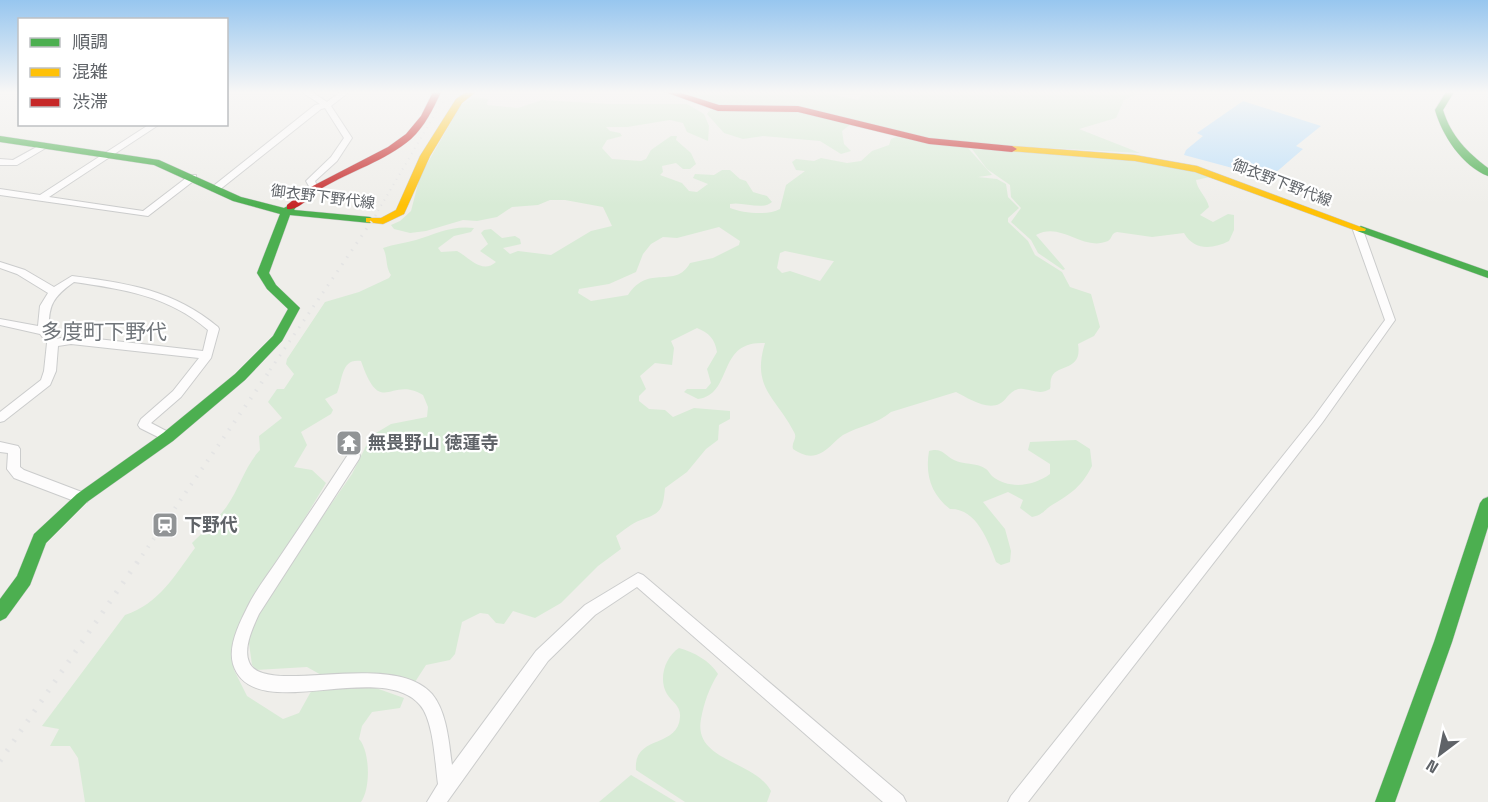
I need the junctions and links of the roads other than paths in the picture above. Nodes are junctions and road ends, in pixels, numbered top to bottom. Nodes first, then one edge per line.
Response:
1 (148, 129) edge
2 (290, 129) edge
3 (343, 129) edge
4 (417, 129) edge
5 (442, 129) edge
6 (878, 129) edge
7 (1444, 129) edge
8 (0, 139) edge
9 (45, 146) junction
10 (110, 155) junction
11 (0, 162) edge
12 (1488, 173) edge
13 (193, 177) junction
14 (313, 186) junction
15 (214, 189) junction
16 (2, 195) edge
17 (40, 200) junction
18 (286, 212) junction
19 (1358, 230) junction
20 (0, 265) edge
21 (1488, 275) edge
22 (54, 292) junction
23 (0, 322) edge
24 (44, 331) junction
25 (53, 343) junction
26 (207, 355) junction
27 (0, 418) edge
28 (168, 437) junction
29 (0, 447) edge
30 (354, 456) dead end
31 (82, 498) junction
32 (1488, 503) edge
33 (0, 613) edge
34 (447, 786) junction
35 (436, 802) edge
36 (897, 802) edge
37 (1017, 802) edge
38 (1385, 802) edge

1 - 10 street
2 - 15 street
3 - 14 street
4 - 14 main road
5 - 18 main road, 御衣野下野代線
6 - 19 main road, 御衣野下野代線
7 - 12 main road
8 - 9 main road, 御衣野下野代線
9 - 10 main road, 御衣野下野代線
9 - 11 street
10 - 13 main road, 御衣野下野代線
10 - 17 street
13 - 15 main road, 御衣野下野代線
13 - 17 street
14 - 18 main road
15 - 18 main road, 御衣野下野代線
16 - 17 street
18 - 28 main road
19 - 21 main road, 御衣野下野代線
19 - 37 street
20 - 22 street
22 - 24 street
22 - 26 street
23 - 24 street
24 - 25 street
25 - 26 street
25 - 27 street
26 - 28 street
28 - 31 main road
29 - 31 street
30 - 34 street
31 - 33 main road
32 - 38 main road
34 - 35 street
34 - 36 street

